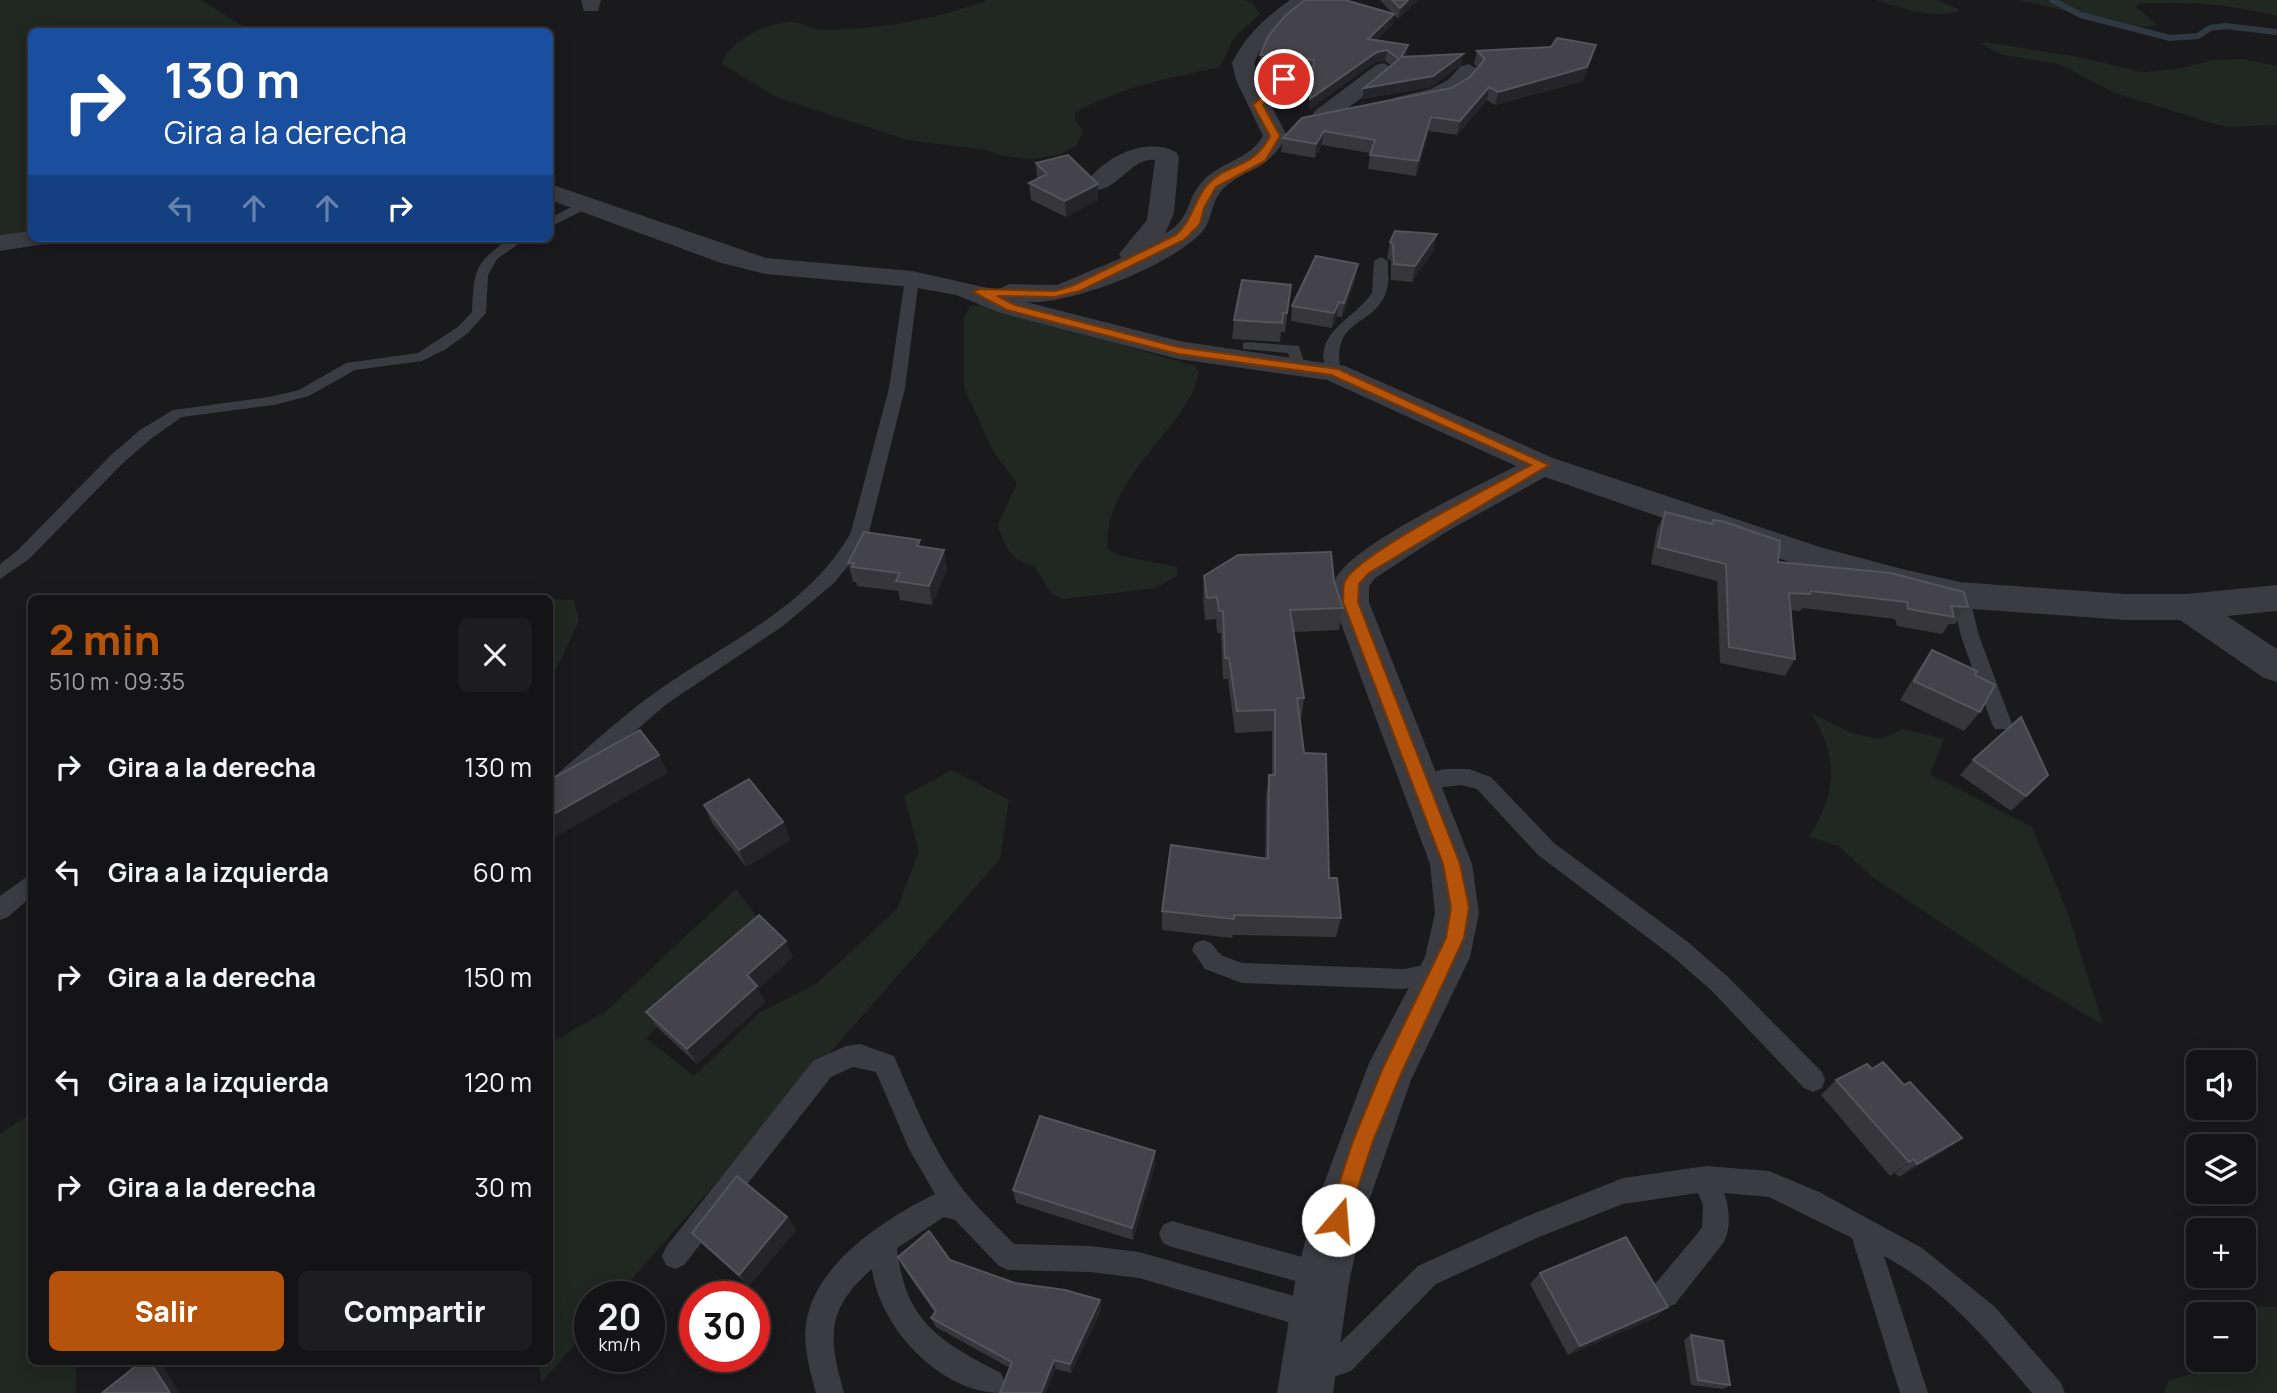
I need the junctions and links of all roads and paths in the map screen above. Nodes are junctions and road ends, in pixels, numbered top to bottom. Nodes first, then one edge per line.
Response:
1 (1303, 0) edge
2 (1384, 70) edge
3 (1469, 71) dead end
4 (1284, 79) dead end
5 (1258, 105) junction
6 (1324, 115) junction
7 (1289, 127) junction
8 (1098, 184) edge
9 (553, 193) edge
10 (583, 205) junction
11 (553, 221) edge
12 (28, 239) edge
13 (514, 242) edge
14 (0, 243) edge
15 (1381, 261) dead end
16 (1125, 264) junction
17 (912, 279) junction
18 (979, 292) junction
19 (1248, 346) dead end
20 (1298, 365) junction
21 (1334, 372) junction
22 (1542, 465) junction
23 (0, 573) edge
24 (1960, 595) junction
25 (2277, 598) edge
26 (2187, 607) junction
27 (2277, 668) edge
28 (2002, 724) dead end
29 (1420, 782) junction
30 (553, 789) edge
31 (28, 886) edge
32 (0, 910) edge
33 (1203, 950) dead end
34 (1441, 972) junction
35 (1813, 1080) dead end
36 (1706, 1179) junction
37 (962, 1209) junction
38 (1862, 1228) junction
39 (1172, 1234) dead end
40 (883, 1245) junction
41 (675, 1256) dead end
42 (1665, 1294) dead end
43 (1320, 1296) junction
44 (1307, 1382) edge
45 (991, 1383) dead end
46 (830, 1393) edge
47 (1914, 1393) edge
48 (2052, 1393) edge

1 - 5 street
2 - 6 street
3 - 6 street
4 - 5 street
5 - 7 street
6 - 7 street
7 - 16 street
8 - 16 street
9 - 10 street
10 - 11 lane
10 - 17 street
12 - 14 street
13 - 23 lane
15 - 21 lane
16 - 18 street
17 - 18 street
17 - 30 lane
18 - 20 street
19 - 20 lane
20 - 21 street
21 - 22 street
22 - 24 street
22 - 29 street
24 - 26 street
24 - 28 lane
25 - 26 street
26 - 27 street
29 - 34 street
29 - 35 lane
31 - 32 lane
33 - 34 lane
34 - 43 street
36 - 38 lane
36 - 42 lane
36 - 44 lane
37 - 40 lane
37 - 41 lane
37 - 43 lane
38 - 47 lane
38 - 48 lane
39 - 43 lane
40 - 45 lane
40 - 46 lane
43 - 44 street

